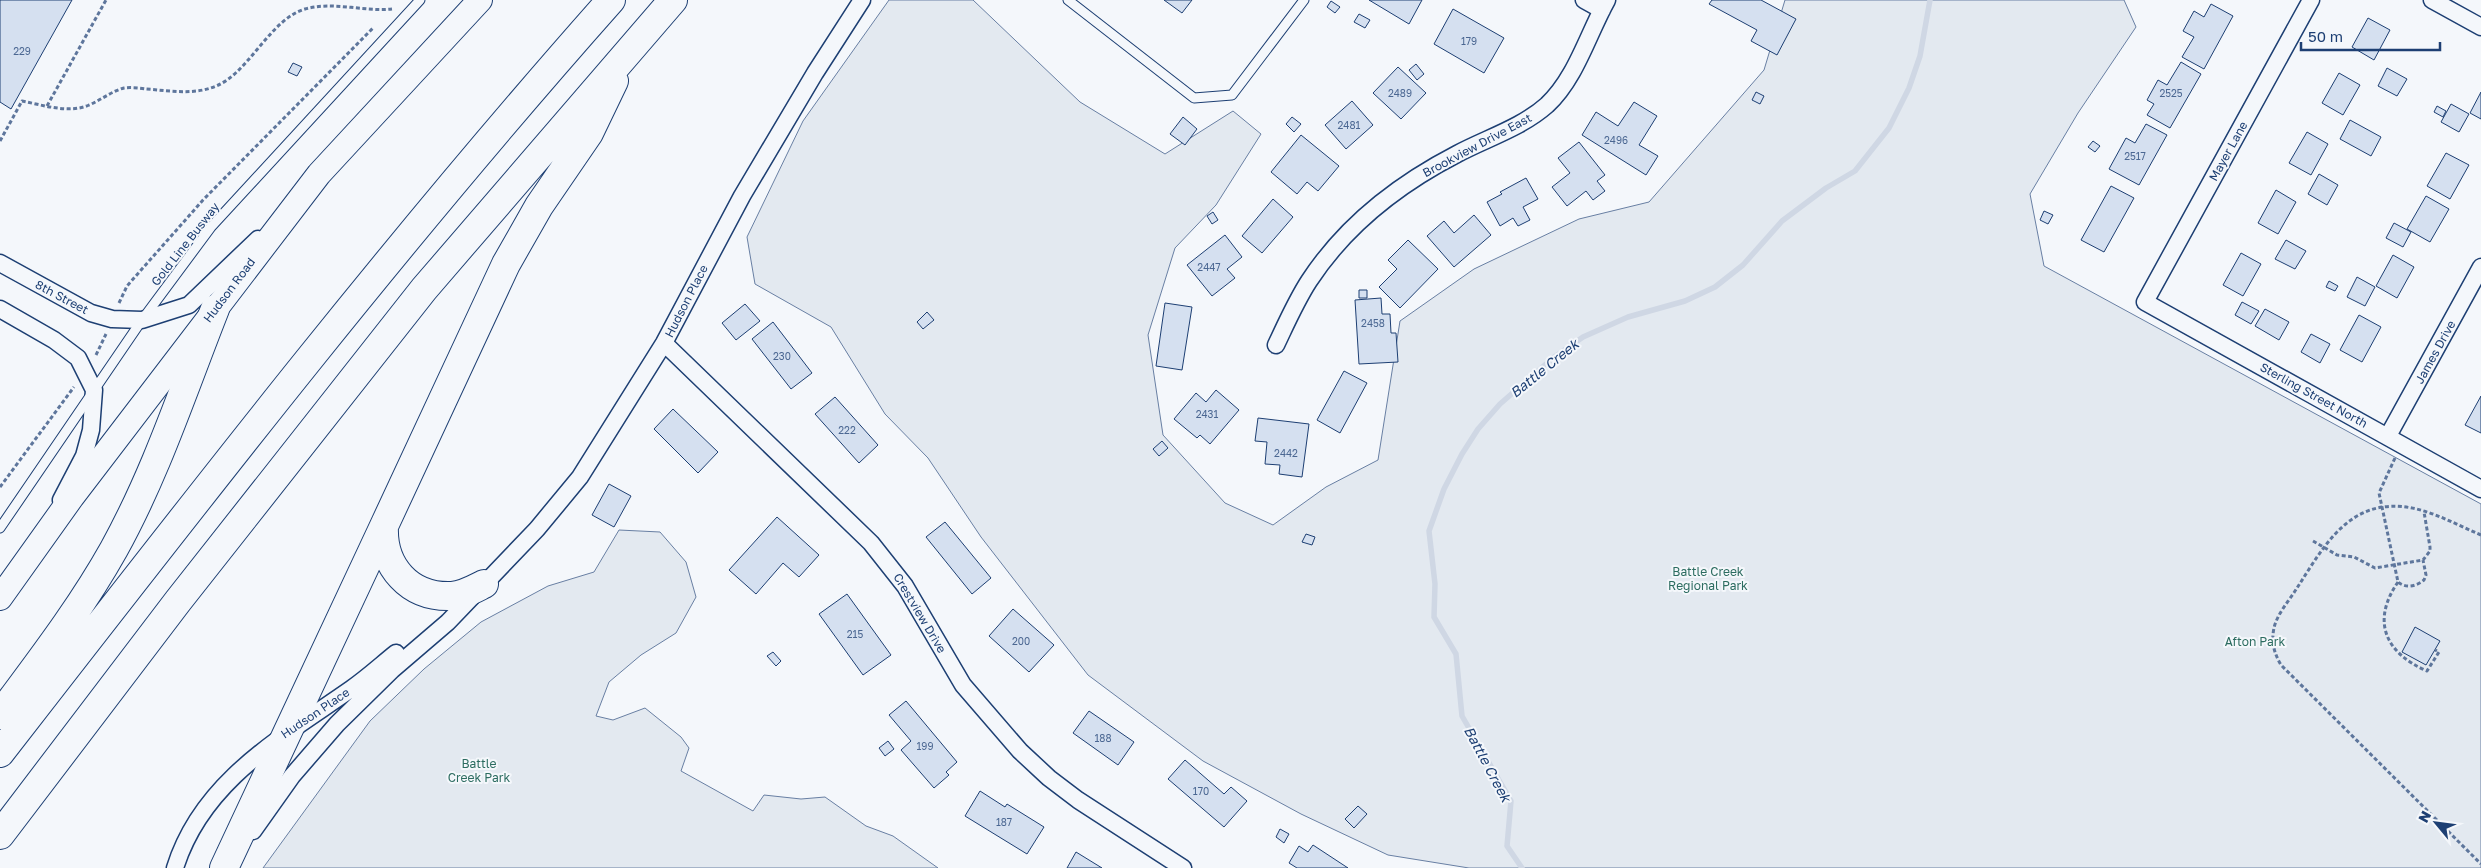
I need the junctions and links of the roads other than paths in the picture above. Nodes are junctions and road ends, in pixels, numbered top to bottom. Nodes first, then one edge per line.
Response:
1 (420, 0) edge
2 (480, 0) edge
3 (586, 0) edge
4 (611, 0) edge
5 (673, 0) edge
6 (862, 0) edge
7 (1304, 0) edge
8 (1584, 0) edge
9 (2311, 0) edge
10 (2432, 0) edge
11 (1073, 2) edge
12 (1604, 5) edge
13 (2481, 27) edge
14 (632, 46) junction
15 (444, 194) junction
16 (295, 205) junction
17 (0, 263) edge
18 (2481, 268) edge
19 (2145, 302) joint
20 (215, 308) junction
21 (0, 309) edge
22 (142, 320) junction
23 (664, 343) junction
24 (1276, 345) dead end
25 (94, 390) junction
26 (2388, 436) junction
27 (2481, 489) edge
28 (384, 526) junction
29 (0, 528) edge
30 (42, 541) junction
31 (484, 584) junction
32 (0, 598) edge
33 (0, 715) edge
34 (289, 729) junction
35 (0, 753) edge
36 (0, 835) edge
37 (174, 868) edge
38 (226, 868) edge
39 (1182, 868) edge

1 - 22 lane, Gold Line Busway
2 - 16 street, Hudson Road
3 - 15 highway
4 - 15 highway
5 - 14 highway
6 - 23 street, Hudson Place
7 - 11 lane
8 - 12 street
9 - 19 street, Mayer Lane
10 - 13 street
12 - 24 street, Brookview Drive East
14 - 28 highway
14 - 36 highway
15 - 35 highway
16 - 20 street, Hudson Road
16 - 22 street, 8th Street
17 - 22 street, 8th Street
18 - 26 street, James Drive
19 - 26 street, Sterling Street North
20 - 30 street, Hudson Road
20 - 33 highway
21 - 25 street
22 - 25 lane, Gold Line Busway
23 - 31 street, Hudson Place
23 - 39 street, Crestview Drive
25 - 29 lane, Gold Line Busway
25 - 30 street
26 - 27 street, Sterling Street North
28 - 31 highway
28 - 34 highway
30 - 32 street, Hudson Road
31 - 34 street, Hudson Place
31 - 38 street, Hudson Place
34 - 37 street, Hudson Place
34 - 38 highway

